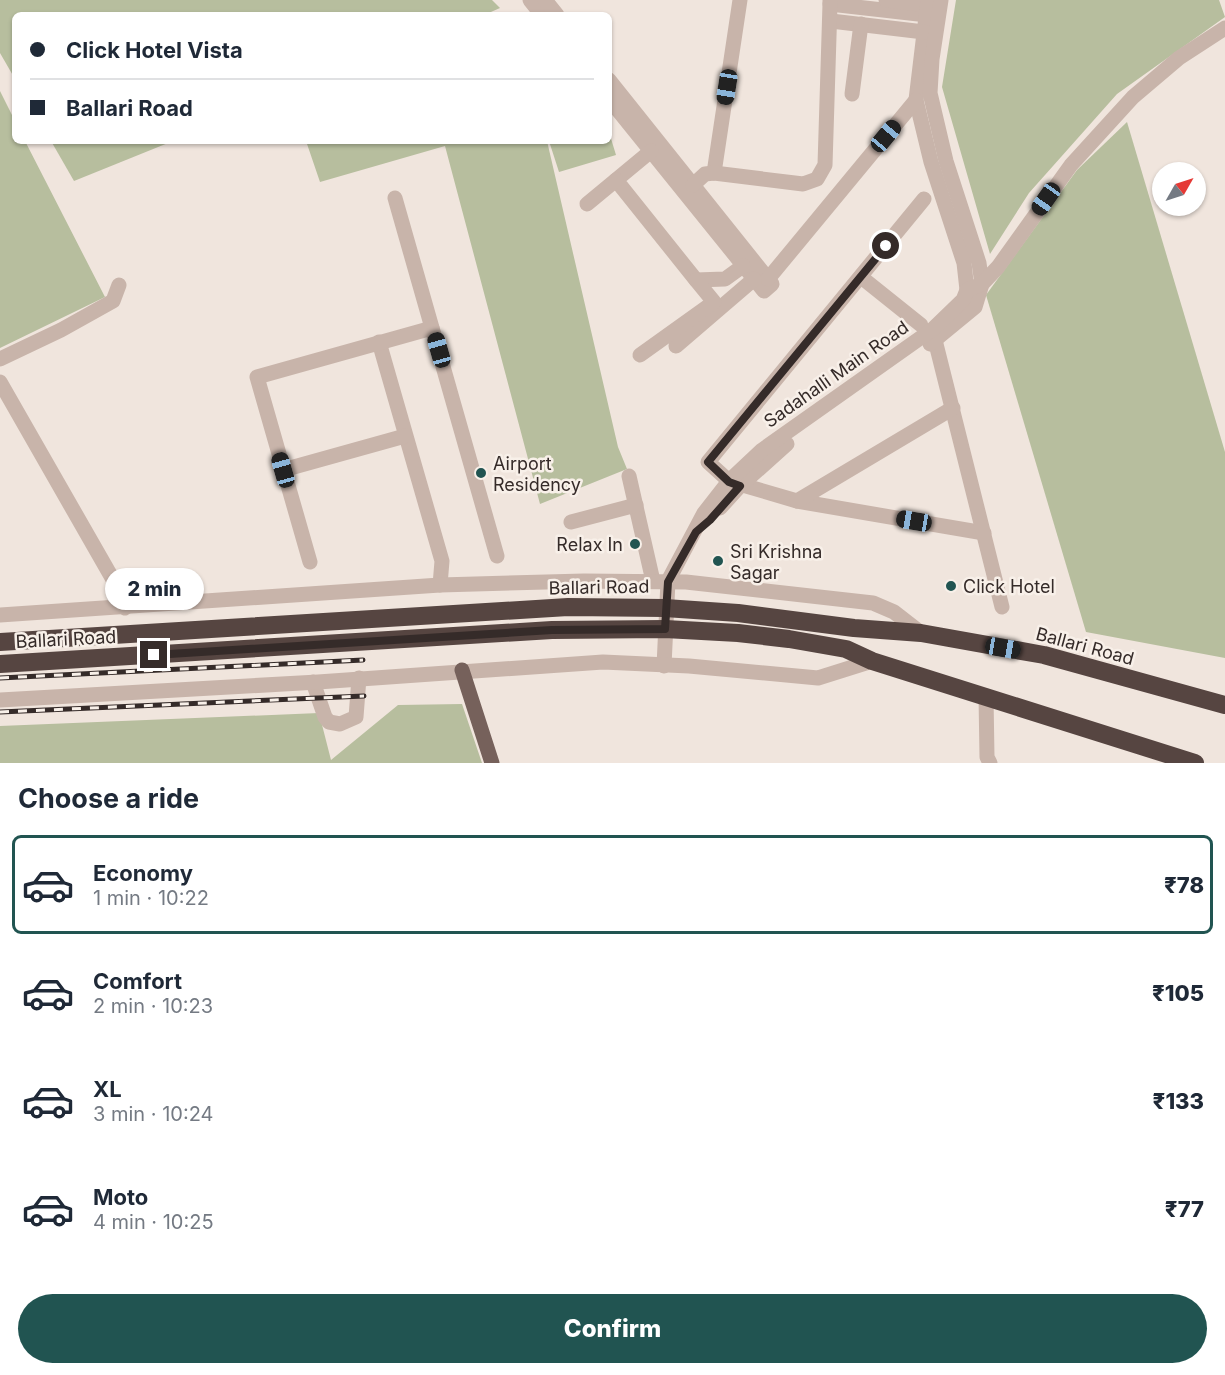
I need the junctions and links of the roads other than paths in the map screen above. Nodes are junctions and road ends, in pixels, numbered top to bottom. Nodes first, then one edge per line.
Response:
1 (530, 0) edge
2 (545, 0) edge
3 (740, 0) edge
4 (886, 0) edge
5 (831, 9) edge
6 (540, 12) edge
7 (555, 12) edge
8 (929, 19) edge
9 (861, 24) junction
10 (1225, 28) edge
11 (612, 84) edge
12 (852, 94) dead end
13 (916, 100) junction
14 (612, 103) edge
15 (651, 151) junction
16 (714, 173) junction
17 (616, 180) junction
18 (693, 185) junction
19 (395, 198) dead end
20 (924, 199) dead end
21 (587, 204) dead end
22 (743, 266) junction
23 (861, 277) junction
24 (696, 280) junction
25 (764, 283) junction
26 (982, 284) junction
27 (119, 285) dead end
28 (967, 290) junction
29 (717, 305) junction
30 (921, 325) dead end
31 (432, 327) junction
32 (935, 340) junction
33 (379, 342) junction
34 (676, 346) dead end
35 (640, 355) dead end
36 (0, 359) edge
37 (895, 364) junction
38 (0, 382) edge
39 (0, 404) edge
40 (953, 408) junction
41 (405, 436) junction
42 (37, 448) junction
43 (283, 470) junction
44 (629, 476) dead end
45 (734, 484) junction
46 (797, 501) junction
47 (636, 505) junction
48 (571, 522) dead end
49 (984, 533) junction
50 (497, 556) dead end
51 (310, 562) dead end
52 (660, 581) junction
53 (440, 585) junction
54 (1002, 606) dead end
55 (125, 608) junction
56 (665, 608) junction
57 (0, 615) edge
58 (665, 629) junction
59 (921, 633) junction
60 (0, 642) edge
61 (872, 661) junction
62 (0, 664) edge
63 (664, 666) junction
64 (462, 670) junction
65 (359, 678) junction
66 (313, 682) junction
67 (986, 696) junction
68 (0, 700) edge
69 (1225, 705) edge
70 (492, 763) edge
71 (990, 763) edge
72 (1194, 763) edge

1 - 6 street
2 - 7 street
3 - 16 street
4 - 8 street
5 - 8 street
5 - 9 street
5 - 16 street
8 - 9 street
8 - 13 street
8 - 26 street
9 - 12 street
10 - 26 street, Sadahalli Main Road
11 - 18 street
13 - 25 street
13 - 28 street
14 - 15 street
15 - 17 street
15 - 22 street
16 - 18 street
17 - 21 street
17 - 24 street
18 - 25 street
19 - 31 street
20 - 23 street
22 - 24 street
22 - 25 street
23 - 30 street
23 - 45 street
24 - 29 street
25 - 29 street
26 - 28 street, Sadahalli Main Road
26 - 32 street, Sadahalli Main Road
27 - 36 street
28 - 37 street, Sadahalli Main Road
29 - 34 street
29 - 35 street
31 - 33 street
31 - 50 street
32 - 37 street, Sadahalli Main Road
32 - 40 street
33 - 41 street
33 - 43 street
37 - 45 street, Sadahalli Main Road
38 - 42 street
39 - 42 street
40 - 46 street
40 - 49 street
41 - 43 street
41 - 53 street
42 - 55 street
43 - 51 street
44 - 47 street
45 - 46 street
45 - 52 street, Sadahalli Main Road
46 - 49 street
47 - 48 street
47 - 52 street
49 - 54 street
52 - 53 street
52 - 56 street
52 - 59 street
53 - 55 street
55 - 57 street
56 - 58 street
56 - 59 highway, Ballari Road
56 - 60 highway, Ballari Road
58 - 61 highway, Ballari Road
58 - 62 highway, Ballari Road
58 - 63 street
59 - 69 highway, Ballari Road
61 - 63 street
61 - 67 highway, Ballari Road
63 - 64 street
64 - 65 street
64 - 70 main road
65 - 66 street
65 - 66 street
66 - 68 street
67 - 71 street
67 - 72 highway, Ballari Road

